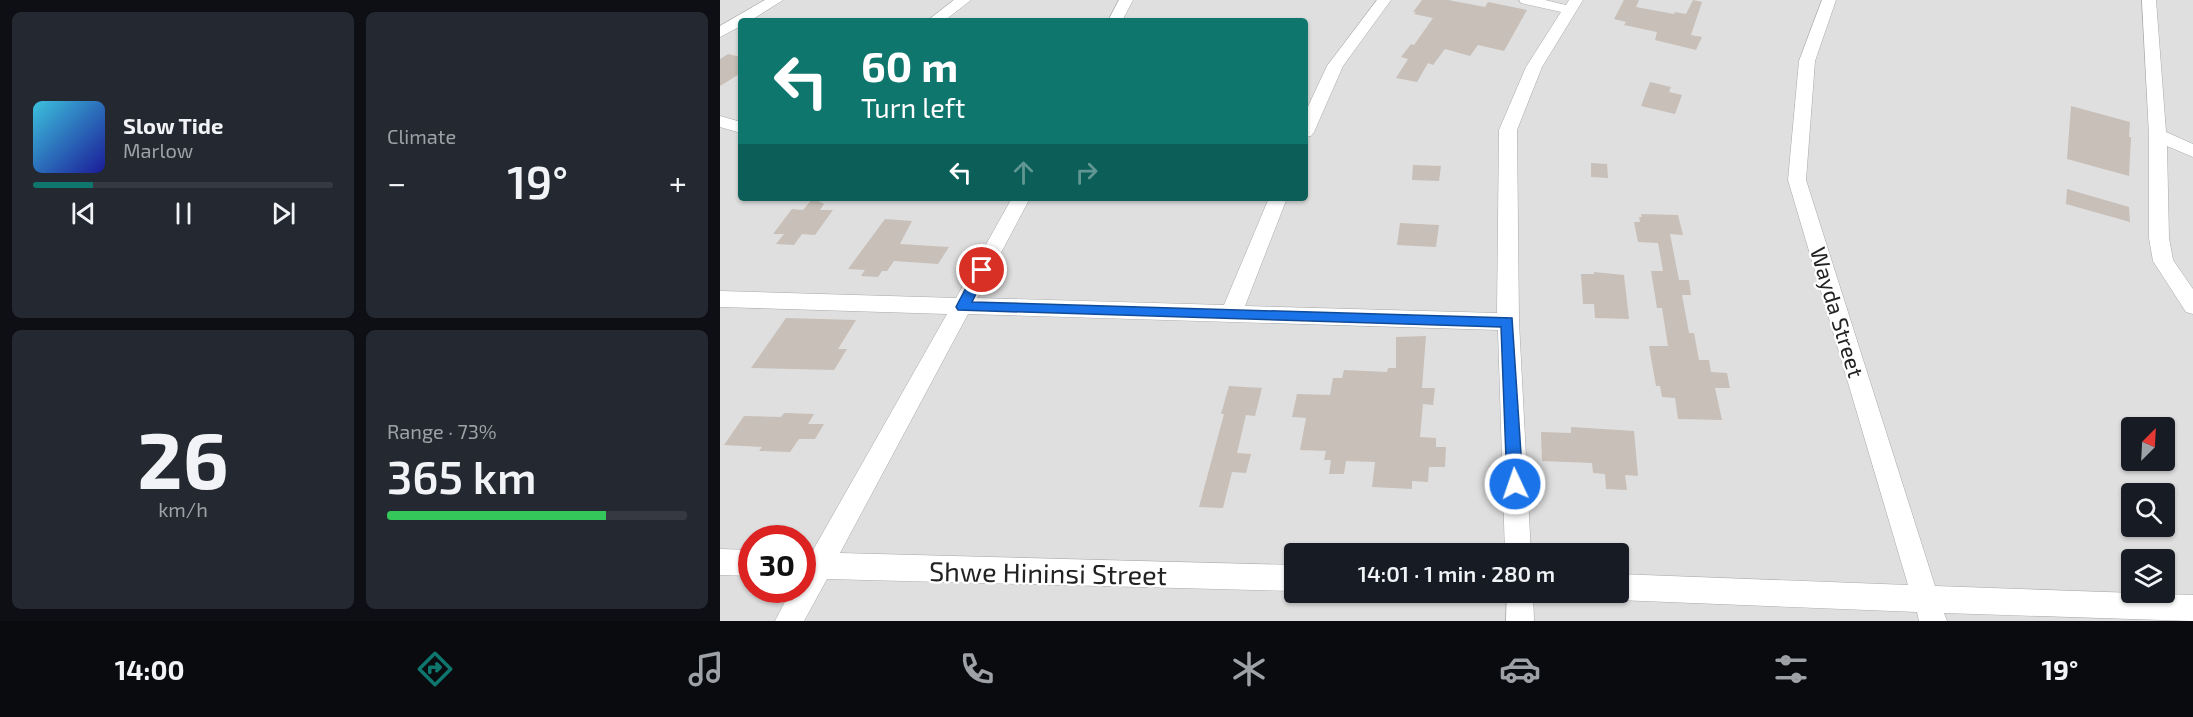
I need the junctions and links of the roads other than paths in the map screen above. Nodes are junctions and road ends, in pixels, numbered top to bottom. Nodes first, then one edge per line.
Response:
1 (776, 0) edge
2 (964, 0) edge
3 (1126, 0) edge
4 (1384, 0) edge
5 (1526, 0) edge
6 (1829, 0) edge
7 (2149, 0) edge
8 (1573, 5) edge
9 (744, 18) edge
10 (938, 18) edge
11 (1117, 18) edge
12 (738, 22) edge
13 (720, 32) edge
14 (720, 121) edge
15 (1308, 125) edge
16 (738, 127) edge
17 (2158, 135) junction
18 (2193, 151) edge
19 (1019, 201) edge
20 (1277, 201) edge
21 (720, 299) edge
22 (2193, 306) edge
23 (963, 307) junction
24 (1231, 314) junction
25 (1508, 322) junction
26 (1518, 543) edge
27 (816, 557) edge
28 (720, 562) edge
29 (738, 563) edge
30 (816, 566) edge
31 (1284, 578) edge
32 (1629, 588) edge
33 (796, 603) edge
34 (1520, 603) edge
35 (2193, 609) edge
36 (1930, 611) edge
37 (2112, 614) edge
38 (789, 621) edge
39 (1520, 621) edge

1 - 9 street
2 - 10 street
3 - 11 street
4 - 15 street
5 - 8 street
6 - 36 street, Wayda Street
7 - 17 street
8 - 25 street
12 - 13 street
14 - 16 street
17 - 18 street
17 - 22 street
19 - 23 street
20 - 24 street
21 - 23 street
23 - 24 street
23 - 27 street
24 - 25 street
25 - 26 street
28 - 29 street
30 - 31 street, Shwe Hininsi Street
32 - 36 street
33 - 38 street
34 - 39 street
35 - 37 street
36 - 37 street

